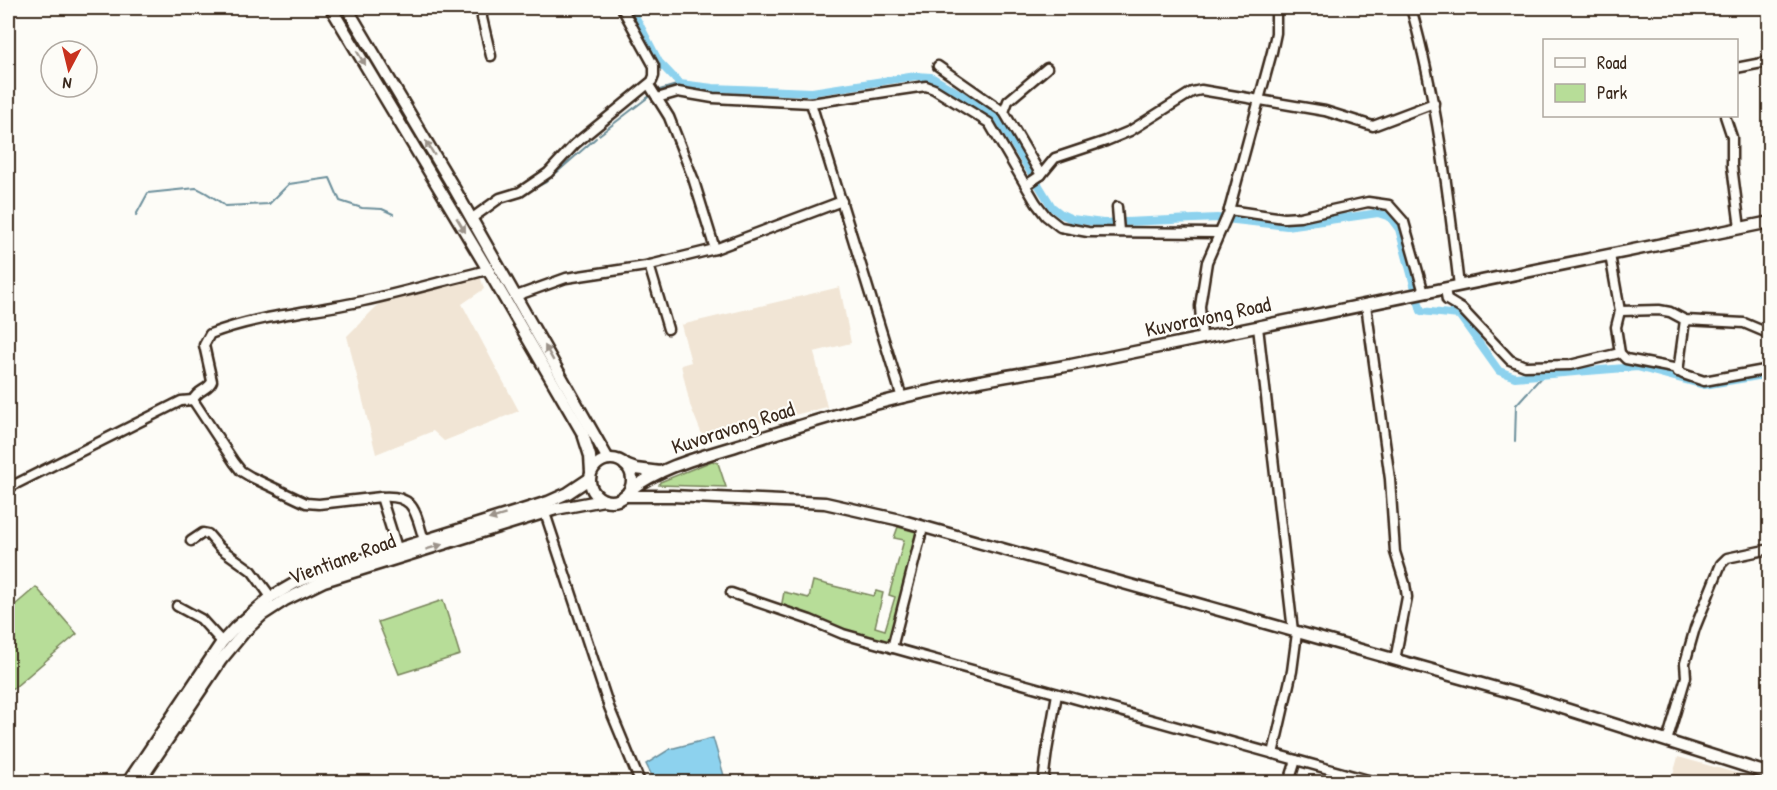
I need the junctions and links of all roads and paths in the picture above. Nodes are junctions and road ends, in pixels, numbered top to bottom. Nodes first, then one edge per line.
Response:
1 (331, 8) edge
2 (347, 8) edge
3 (487, 8) edge
4 (622, 8) edge
5 (1276, 8) edge
6 (1411, 8) edge
7 (491, 56) dead end
8 (1770, 59) edge
9 (938, 66) dead end
10 (1047, 68) dead end
11 (1738, 68) edge
12 (649, 85) junction
13 (657, 98) junction
14 (1259, 98) junction
15 (811, 103) junction
16 (1434, 103) junction
17 (1004, 112) junction
18 (1725, 117) edge
19 (1041, 175) junction
20 (1026, 185) junction
21 (842, 201) junction
22 (1117, 207) dead end
23 (1228, 212) junction
24 (471, 219) junction
25 (1769, 224) edge
26 (1740, 228) junction
27 (1221, 229) junction
28 (1119, 231) junction
29 (715, 249) junction
30 (1610, 255) junction
31 (650, 266) junction
32 (488, 270) junction
33 (1459, 286) junction
34 (1445, 289) junction
35 (1423, 293) junction
36 (516, 296) junction
37 (1366, 305) junction
38 (1620, 310) junction
39 (1684, 320) junction
40 (1258, 327) junction
41 (668, 329) dead end
42 (1770, 334) edge
43 (1202, 338) junction
44 (1620, 353) junction
45 (1770, 369) edge
46 (1678, 372) junction
47 (902, 398) junction
48 (194, 400) junction
49 (608, 459) junction
50 (625, 465) junction
51 (660, 472) junction
52 (590, 476) junction
53 (8, 489) edge
54 (627, 494) junction
55 (381, 497) junction
56 (604, 500) junction
57 (544, 513) junction
58 (924, 527) junction
59 (424, 540) junction
60 (191, 541) dead end
61 (1770, 549) edge
62 (399, 553) junction
63 (731, 593) dead end
64 (271, 597) junction
65 (177, 606) dead end
66 (1295, 632) junction
67 (222, 642) junction
68 (891, 648) junction
69 (1395, 660) junction
70 (1057, 694) junction
71 (1667, 741) junction
72 (1274, 754) junction
73 (1296, 760) junction
74 (1769, 772) edge
75 (128, 783) edge
76 (139, 783) edge
77 (640, 783) edge
78 (1043, 783) edge
79 (1289, 783) edge
80 (1376, 783) edge

1 -> 32 street
24 -> 2 street
3 - 7 street
4 - 12 street
5 - 14 street
6 - 16 street
8 - 11 street
9 - 17 street
10 - 17 street
12 - 13 street
12 - 24 street
13 - 15 street
13 - 29 street
14 - 16 street
14 - 19 street
14 - 23 street
15 - 20 street
15 - 21 street
16 - 33 street
17 - 19 street
18 - 26 street
19 - 20 street
20 - 28 street
21 - 29 street
21 - 47 street
22 - 28 street
23 - 27 street
23 - 35 street
24 - 36 street
25 - 26 street, Kuvoravong Road
26 - 30 street, Kuvoravong Road
27 - 28 street
27 - 43 street
29 - 31 street
30 - 33 street, Kuvoravong Road
30 - 38 street
31 - 36 street
31 - 41 street
32 - 48 street
32 - 52 street
33 - 34 street, Kuvoravong Road
34 - 35 street, Kuvoravong Road
34 - 44 street
35 - 37 street, Kuvoravong Road
49 -> 36 street
37 - 40 street, Kuvoravong Road
37 - 69 street
38 - 39 street
38 - 44 street
39 - 42 street
39 - 46 street
40 - 43 street, Kuvoravong Road
40 - 66 street
43 - 47 street, Kuvoravong Road
44 - 46 street
45 - 46 street
47 - 51 street, Kuvoravong Road
48 - 53 street
48 - 55 street
49 - 50 street
49 - 52 street
50 - 51 street
50 - 54 street
51 - 54 street, Kuvoravong Road
52 - 56 street
52 -> 59 street
54 - 56 street
54 - 58 street
55 - 59 street
55 - 62 street
56 - 57 street, Vientiane Road
62 -> 57 street, Vientiane Road
57 - 77 street
58 - 66 street
58 - 68 street
59 - 62 street
60 - 64 street
61 - 71 street
62 - 64 street
62 - 76 street, Vientiane Road
63 - 68 street
64 - 67 street
65 - 67 street
66 - 69 street
66 - 72 street
67 - 75 street
68 - 70 street
69 - 71 street
70 - 72 street
70 - 78 street
71 - 74 street
72 - 73 street
73 - 79 street
73 - 80 street

